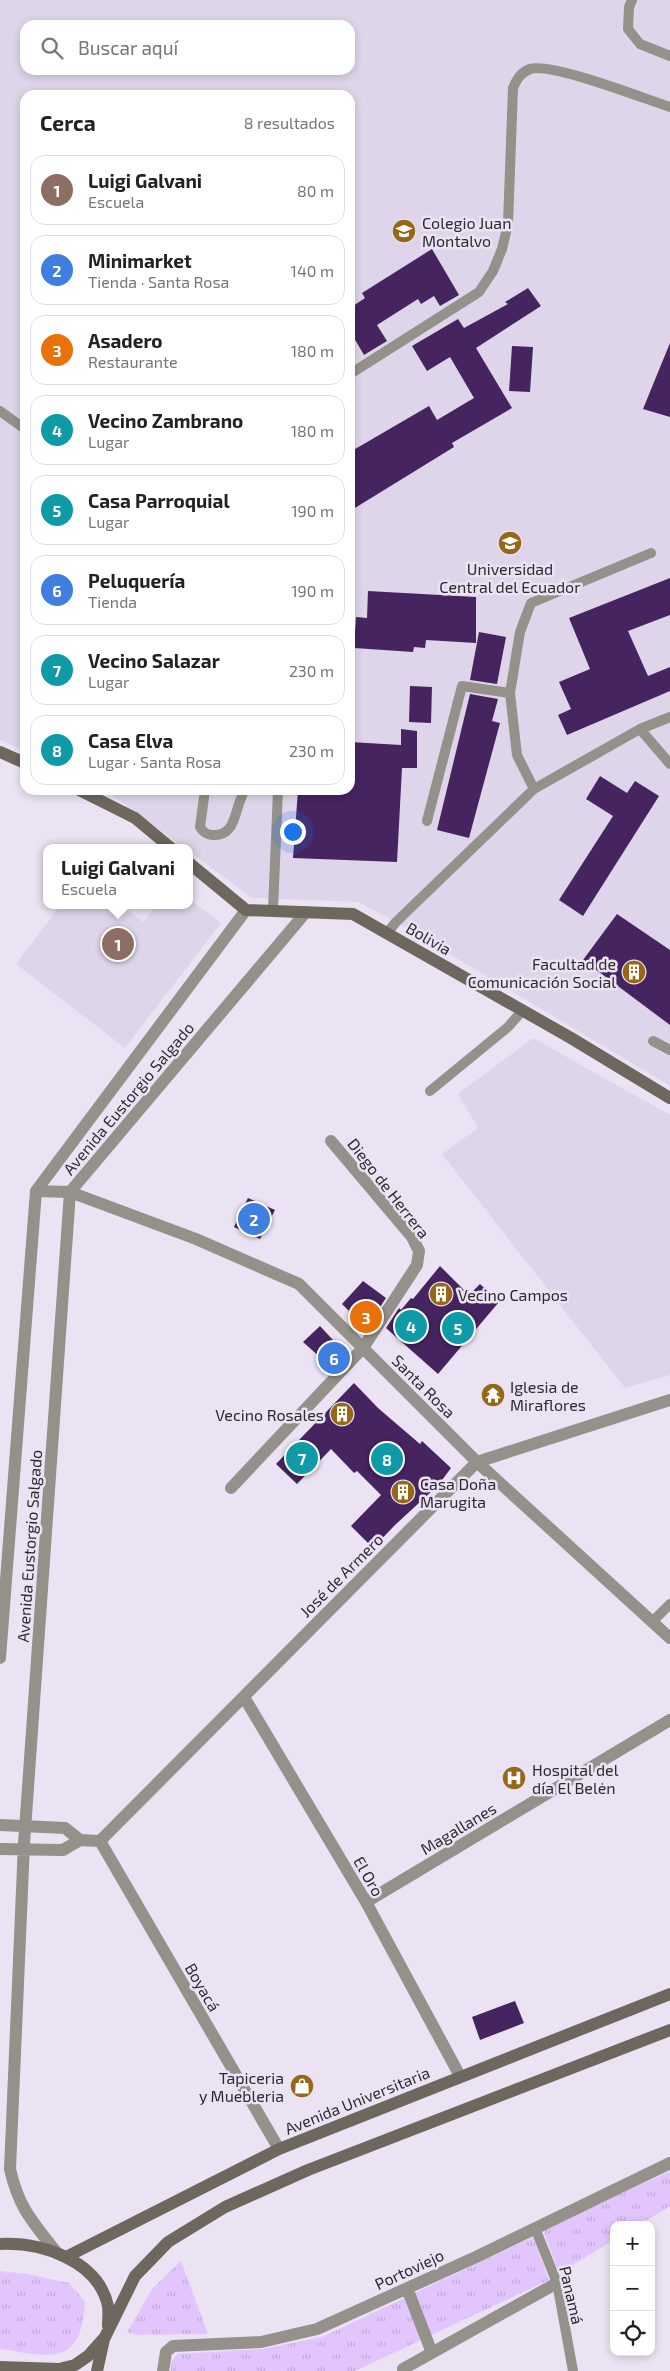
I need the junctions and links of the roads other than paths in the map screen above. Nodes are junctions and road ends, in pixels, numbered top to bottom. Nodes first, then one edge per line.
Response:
1 (632, 0) edge
2 (670, 56) edge
3 (670, 107) edge
4 (355, 371) edge
5 (0, 411) edge
6 (20, 425) edge
7 (651, 553) dead end
8 (510, 693) junction
9 (670, 717) edge
10 (640, 729) junction
11 (0, 752) edge
12 (20, 757) edge
13 (670, 764) edge
14 (534, 789) junction
15 (89, 795) edge
16 (204, 795) edge
17 (242, 795) edge
18 (278, 795) edge
19 (427, 820) dead end
20 (166, 844) edge
21 (193, 866) edge
22 (246, 910) junction
23 (272, 910) junction
24 (306, 912) junction
25 (388, 933) junction
26 (522, 1011) junction
27 (653, 1041) dead end
28 (670, 1050) edge
29 (430, 1091) dead end
30 (670, 1098) edge
31 (331, 1141) dead end
32 (36, 1191) junction
33 (70, 1192) junction
34 (363, 1348) junction
35 (670, 1400) edge
36 (477, 1462) junction
37 (231, 1488) dead end
38 (670, 1604) edge
39 (652, 1622) junction
40 (670, 1638) edge
41 (0, 1658) edge
42 (244, 1697) junction
43 (670, 1720) edge
44 (0, 1825) edge
45 (26, 1826) junction
46 (80, 1840) junction
47 (100, 1841) junction
48 (0, 1849) edge
49 (24, 1850) junction
50 (366, 1902) junction
51 (670, 1994) edge
52 (670, 2030) edge
53 (460, 2076) junction
54 (279, 2149) junction
55 (670, 2163) edge
56 (535, 2228) junction
57 (0, 2244) edge
58 (62, 2255) junction
59 (557, 2283) junction
60 (407, 2288) junction
61 (106, 2334) junction
62 (432, 2353) junction
63 (0, 2367) edge
64 (403, 2369) dead end
65 (29, 2370) edge
66 (97, 2371) edge
67 (163, 2371) edge
68 (573, 2371) edge

1 - 2 lane
3 - 4 lane
5 - 6 lane
7 - 8 lane
8 - 14 lane
8 - 19 lane
9 - 10 lane
10 - 13 lane
10 - 14 lane
11 - 12 main road
14 - 25 lane
15 - 20 main road
16 - 17 lane
18 - 23 lane
21 - 22 main road
22 - 23 main road, Bolivia
22 - 32 street, Avenida Eustorgio Salgado
23 - 24 main road, Bolivia
24 - 25 main road, Bolivia
24 - 33 street, Avenida Eustorgio Salgado
25 - 26 main road, Bolivia
26 - 29 lane
26 - 30 main road, Bolivia
27 - 28 lane
31 - 34 street, Diego de Herrera
32 - 33 street, Santa Rosa
32 - 41 street, Avenida Eustorgio Salgado
33 - 34 street, Santa Rosa
33 - 45 street, Avenida Eustorgio Salgado
34 - 36 street, Santa Rosa
34 - 37 street, Diego de Herrera
35 - 36 street, José de Armero
36 - 39 street, Santa Rosa
36 - 42 street, José de Armero
38 - 39 lane
39 - 40 street, Santa Rosa
42 - 47 street, José de Armero
42 - 50 street, El Oro
43 - 50 street, Magallanes
44 - 45 street
45 - 46 street
45 - 49 street, Avenida Eustorgio Salgado
46 - 47 street
46 - 49 street
47 - 54 street, Boyacá
48 - 49 street
49 - 58 street, Avenida Eustorgio Salgado
50 - 53 street, El Oro
51 - 53 main road, Avenida Universitaria
52 - 61 main road
53 - 54 main road, Avenida Universitaria
54 - 58 main road, Avenida Universitaria
55 - 56 street, Portoviejo
56 - 59 lane, Panamá
56 - 60 street, Portoviejo
57 - 58 main road
58 - 61 main road
59 - 62 street
59 - 68 lane, Panamá
60 - 62 street
60 - 67 street, Portoviejo
61 - 65 main road
61 - 66 main road
62 - 64 street
63 - 65 main road

